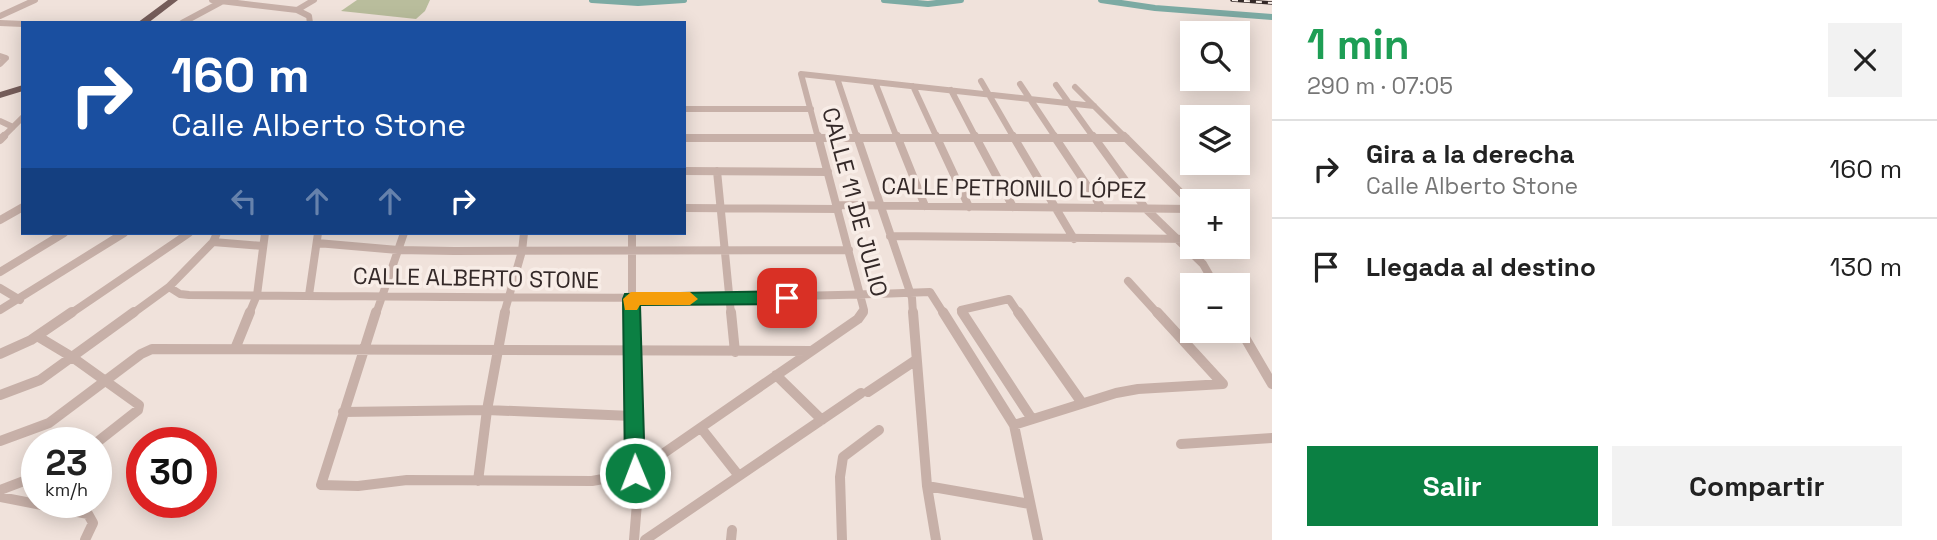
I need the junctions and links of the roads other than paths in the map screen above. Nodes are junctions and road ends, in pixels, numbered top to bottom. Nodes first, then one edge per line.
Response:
1 (35, 0) edge
2 (174, 0) edge
3 (181, 0) edge
4 (212, 0) edge
5 (314, 0) edge
6 (224, 1) edge
7 (297, 10) junction
8 (0, 16) edge
9 (145, 21) edge
10 (152, 21) edge
11 (186, 21) edge
12 (310, 21) edge
13 (0, 23) edge
14 (21, 24) edge
15 (0, 56) edge
16 (0, 64) edge
17 (837, 78) junction
18 (981, 81) dead end
19 (875, 82) junction
20 (1020, 84) dead end
21 (1056, 85) dead end
22 (913, 86) junction
23 (1075, 87) dead end
24 (21, 89) edge
25 (951, 90) junction
26 (21, 94) edge
27 (989, 94) junction
28 (0, 97) edge
29 (1030, 99) junction
30 (1069, 103) junction
31 (1094, 106) junction
32 (686, 109) edge
33 (811, 109) junction
34 (21, 119) edge
35 (0, 121) edge
36 (13, 127) junction
37 (818, 136) junction
38 (856, 136) junction
39 (897, 136) junction
40 (936, 136) junction
41 (975, 137) junction
42 (1014, 137) junction
43 (1055, 137) junction
44 (686, 138) edge
45 (1094, 138) junction
46 (1126, 138) junction
47 (0, 140) edge
48 (717, 171) junction
49 (686, 172) edge
50 (828, 172) junction
51 (1180, 194) edge
52 (880, 205) junction
53 (925, 206) junction
54 (969, 206) junction
55 (21, 207) edge
56 (837, 207) junction
57 (1013, 207) junction
58 (1180, 207) edge
59 (686, 208) edge
60 (720, 208) junction
61 (1056, 208) junction
62 (1102, 208) junction
63 (1146, 209) junction
64 (0, 220) edge
65 (58, 235) edge
66 (121, 235) edge
67 (186, 235) edge
68 (265, 235) edge
69 (403, 235) edge
70 (524, 235) edge
71 (632, 235) edge
72 (890, 236) junction
73 (215, 238) edge
74 (317, 238) edge
75 (1074, 239) junction
76 (1177, 240) junction
77 (1180, 240) edge
78 (263, 246) junction
79 (398, 250) junction
80 (849, 250) junction
81 (522, 251) junction
82 (632, 251) junction
83 (725, 251) junction
84 (0, 272) edge
85 (1208, 273) edge
86 (1128, 281) dead end
87 (169, 287) junction
88 (0, 288) edge
89 (910, 293) junction
90 (257, 295) junction
91 (309, 295) junction
92 (381, 296) junction
93 (861, 296) junction
94 (507, 299) junction
95 (631, 299) junction
96 (730, 299) junction
97 (20, 300) junction
98 (0, 310) edge
99 (37, 336) junction
100 (1248, 343) edge
101 (235, 349) junction
102 (363, 350) junction
103 (499, 351) junction
104 (632, 351) junction
105 (812, 351) junction
106 (735, 352) junction
107 (0, 354) edge
108 (72, 357) junction
109 (916, 360) junction
110 (776, 375) junction
111 (105, 381) junction
112 (1272, 384) edge
113 (0, 395) edge
114 (1082, 403) junction
115 (487, 410) junction
116 (343, 412) junction
117 (632, 416) junction
118 (1032, 419) junction
119 (822, 420) junction
120 (1014, 425) junction
121 (701, 428) junction
122 (112, 430) edge
123 (879, 430) dead end
124 (1272, 438) edge
125 (0, 441) edge
126 (1181, 444) dead end
127 (635, 473) junction
128 (739, 476) junction
129 (478, 481) junction
130 (21, 482) edge
131 (927, 486) junction
132 (0, 490) edge
133 (0, 497) edge
134 (1030, 504) junction
135 (85, 540) edge
136 (634, 540) edge
137 (645, 540) edge
138 (842, 540) edge
139 (936, 540) edge
140 (1038, 540) edge

1 - 8 street
2 - 9 main road
3 - 10 main road
4 - 6 street
5 - 7 street
6 - 7 street
6 - 11 street
7 - 12 street
13 - 14 street
15 - 16 street
17 - 19 street
17 - 33 street, CALLE 11 DE JULIO
17 - 38 street
18 - 27 street
19 - 22 street
19 - 39 street
20 - 29 street
21 - 30 street
22 - 25 street
22 - 40 street
23 - 31 street
24 - 28 main road
25 - 27 street
25 - 41 street
26 - 28 main road
27 - 29 street
27 - 42 street
29 - 30 street
29 - 43 street
30 - 31 street
30 - 45 street
31 - 46 street
32 - 33 street
33 - 37 street, CALLE 11 DE JULIO
34 - 36 street
35 - 36 street
36 - 47 street
37 - 38 street
37 - 44 street
37 - 50 street, CALLE 11 DE JULIO
38 - 39 street
38 - 52 street
39 - 40 street
39 - 53 street
40 - 41 street
40 - 54 street
41 - 42 street
41 - 57 street
42 - 43 street
42 - 61 street
43 - 45 street
43 - 62 street
45 - 46 street
45 - 63 street
46 - 51 street
48 - 49 street
48 - 50 street
48 - 60 street
50 - 56 street, CALLE 11 DE JULIO
52 - 53 street, CALLE PETRONILO LÓPEZ
52 - 56 street, CALLE PETRONILO LÓPEZ
52 - 72 street
53 - 54 street, CALLE PETRONILO LÓPEZ
54 - 57 street, CALLE PETRONILO LÓPEZ
55 - 64 street
56 - 60 street, CALLE PETRONILO LÓPEZ
56 - 80 street, CALLE 11 DE JULIO
57 - 61 street, CALLE PETRONILO LÓPEZ
58 - 63 street, CALLE PETRONILO LÓPEZ
59 - 60 street, CALLE PETRONILO LÓPEZ
60 - 83 street
61 - 62 street, CALLE PETRONILO LÓPEZ
61 - 75 street
62 - 63 street, CALLE PETRONILO LÓPEZ
63 - 76 street
65 - 84 street
66 - 97 street
67 - 99 street
68 - 78 street
69 - 79 street
70 - 81 street
71 - 82 street
72 - 75 street
72 - 89 street
73 - 78 street
73 - 87 street
74 - 79 street
74 - 91 street
75 - 76 street
76 - 77 street
76 - 85 street
78 - 90 street
79 - 81 street
79 - 92 street
80 - 83 street
80 - 93 street, CALLE 11 DE JULIO
81 - 82 street
81 - 94 street
82 - 83 street
82 - 95 street
83 - 96 street
86 - 114 street
87 - 90 street, CALLE ALBERTO STONE
87 - 108 street
88 - 97 street
89 - 93 street, CALLE ALBERTO STONE
89 - 109 street
89 - 120 street
90 - 91 street, CALLE ALBERTO STONE
90 - 101 street
91 - 92 street, CALLE ALBERTO STONE
92 - 94 street, CALLE ALBERTO STONE
92 - 102 street
93 - 96 street, CALLE ALBERTO STONE
93 - 105 street, CALLE 11 DE JULIO
94 - 95 street, CALLE ALBERTO STONE
94 - 103 street
95 - 96 street, CALLE ALBERTO STONE
95 - 104 street
96 - 106 street
97 - 98 street
99 - 107 street
99 - 108 street
100 - 112 street
101 - 102 street
101 - 111 street
102 - 103 street
102 - 116 street
103 - 104 street
103 - 115 street
104 - 106 street
104 - 117 street
105 - 106 street
105 - 110 street, CALLE 11 DE JULIO
108 - 111 street
108 - 113 street
109 - 119 street
109 - 131 street
110 - 119 street
110 - 121 street, CALLE 11 DE JULIO
111 - 122 street
111 - 125 street
114 - 118 street
114 - 118 street
115 - 116 street
115 - 117 street
115 - 129 street
116 - 129 street
117 - 127 street
118 - 120 street
119 - 128 street
120 - 134 street
121 - 127 street, CALLE 11 DE JULIO
121 - 128 street
123 - 138 street
124 - 126 street
127 - 129 street
127 - 136 street
128 - 137 street
130 - 132 street
131 - 134 street
131 - 139 street
133 - 135 street
134 - 140 street

